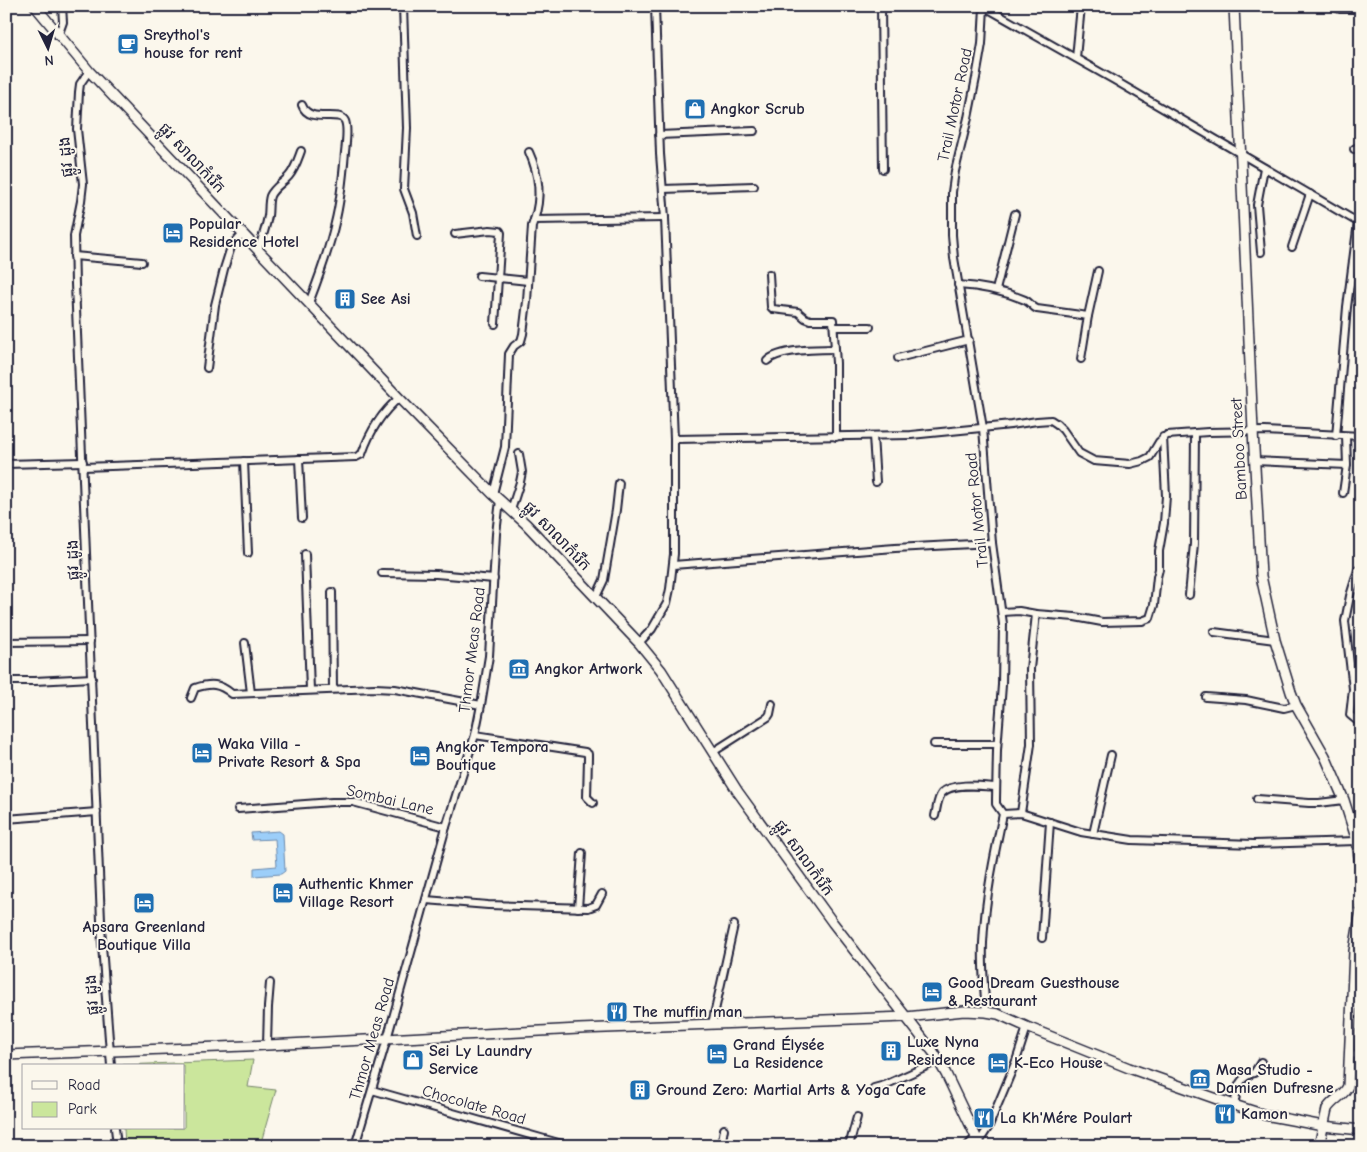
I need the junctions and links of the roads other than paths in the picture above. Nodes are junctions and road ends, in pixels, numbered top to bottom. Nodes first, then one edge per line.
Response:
1 (35, 6) edge
2 (62, 6) edge
3 (403, 6) edge
4 (655, 6) edge
5 (880, 6) edge
6 (984, 6) edge
7 (1081, 6) edge
8 (1234, 6) edge
9 (1331, 6) edge
10 (1361, 9) edge
11 (58, 36) junction
12 (1076, 58) junction
13 (87, 73) junction
14 (302, 106) dead end
15 (754, 131) dead end
16 (659, 135) junction
17 (1361, 145) edge
18 (1354, 149) dead end
19 (301, 151) dead end
20 (530, 152) dead end
21 (1242, 154) junction
22 (1264, 168) junction
23 (882, 169) dead end
24 (754, 186) dead end
25 (663, 189) junction
26 (1310, 194) junction
27 (1015, 214) dead end
28 (665, 218) junction
29 (534, 220) junction
30 (1360, 223) edge
31 (243, 234) junction
32 (454, 234) dead end
33 (417, 236) dead end
34 (1292, 247) dead end
35 (258, 250) junction
36 (1261, 252) dead end
37 (74, 256) junction
38 (142, 262) dead end
39 (1098, 271) dead end
40 (769, 274) dead end
41 (479, 276) dead end
42 (499, 278) junction
43 (528, 281) junction
44 (958, 285) junction
45 (996, 290) junction
46 (309, 303) junction
47 (1088, 316) junction
48 (495, 324) dead end
49 (834, 327) junction
50 (870, 327) dead end
51 (969, 340) junction
52 (835, 349) junction
53 (898, 358) dead end
54 (1081, 359) dead end
55 (767, 361) dead end
56 (207, 368) dead end
57 (400, 398) junction
58 (983, 428) junction
59 (1252, 431) junction
60 (1195, 433) junction
61 (873, 436) junction
62 (1336, 436) junction
63 (1346, 436) junction
64 (1361, 436) edge
65 (836, 437) junction
66 (1163, 438) junction
67 (674, 439) junction
68 (519, 454) dead end
69 (299, 459) junction
70 (244, 461) junction
71 (1254, 461) junction
72 (6, 464) edge
73 (83, 464) junction
74 (1347, 466) junction
75 (876, 482) dead end
76 (619, 484) dead end
77 (1343, 493) dead end
78 (497, 497) junction
79 (511, 510) junction
80 (302, 518) dead end
81 (992, 543) junction
82 (248, 553) dead end
83 (305, 554) dead end
84 (673, 564) junction
85 (1358, 570) dead end
86 (382, 573) dead end
87 (494, 578) junction
88 (332, 592) dead end
89 (1189, 595) dead end
90 (596, 597) junction
91 (1002, 612) junction
92 (1036, 614) junction
93 (1214, 632) dead end
94 (1275, 640) junction
95 (90, 641) junction
96 (6, 642) edge
97 (245, 643) dead end
98 (639, 643) junction
99 (92, 678) junction
100 (6, 681) edge
101 (1353, 689) junction
102 (310, 690) junction
103 (333, 690) junction
104 (1361, 691) edge
105 (251, 693) junction
106 (1206, 697) dead end
107 (191, 698) dead end
108 (772, 704) dead end
109 (1296, 704) junction
110 (481, 705) junction
111 (1361, 724) edge
112 (475, 735) junction
113 (934, 744) dead end
114 (998, 744) junction
115 (713, 752) junction
116 (1111, 756) dead end
117 (996, 787) junction
118 (1256, 799) dead end
119 (1344, 800) junction
120 (593, 803) dead end
121 (238, 809) dead end
122 (97, 812) junction
123 (1021, 813) junction
124 (1003, 814) junction
125 (935, 816) dead end
126 (6, 818) edge
127 (1050, 822) junction
128 (439, 825) junction
129 (1093, 834) junction
130 (1358, 835) edge
131 (582, 853) dead end
132 (1361, 873) edge
133 (602, 894) dead end
134 (426, 900) junction
135 (578, 908) junction
136 (1361, 910) edge
137 (734, 925) dead end
138 (1042, 938) dead end
139 (270, 983) dead end
140 (986, 1012) junction
141 (906, 1017) junction
142 (712, 1024) junction
143 (1027, 1027) junction
144 (388, 1039) junction
145 (267, 1045) junction
146 (110, 1052) junction
147 (1350, 1054) junction
148 (6, 1055) edge
149 (1361, 1055) edge
150 (938, 1061) junction
151 (1261, 1062) dead end
152 (111, 1064) edge
153 (874, 1088) dead end
154 (372, 1090) junction
155 (1234, 1105) junction
156 (857, 1117) dead end
157 (1323, 1126) junction
158 (724, 1129) dead end
159 (115, 1130) edge
160 (1361, 1130) edge
161 (979, 1142) edge
162 (116, 1146) edge
163 (355, 1146) edge
164 (569, 1146) edge
165 (721, 1146) edge
166 (849, 1146) edge
167 (967, 1146) edge
168 (1319, 1146) edge

1 - 11 street, ផ្លូវ សាលាកំរើក
2 - 11 street
3 - 33 street
4 - 16 street
5 - 23 street
6 - 12 street
6 - 44 street, Trail Motor Road
7 - 12 street
8 - 21 street, Bamboo Street
9 - 10 street
11 - 13 street, ផ្លូវ សាលាកំរើក
12 - 21 street
13 - 31 street, ផ្លូវ សាលាកំរើក
13 - 37 street, ផ្លូវ ដូង
14 - 46 street
15 - 16 street
16 - 25 street
17 - 18 street
19 - 35 street
20 - 29 street, Thmor Meas Road
21 - 22 street
21 - 59 street, Bamboo Street
22 - 26 street
22 - 36 street
24 - 25 street
25 - 28 street
26 - 30 street
26 - 34 street
27 - 45 street
28 - 29 street
28 - 67 street
29 - 43 street, Thmor Meas Road
30 - 62 street
31 - 35 street, ផ្លូវ សាលាកំរើក
31 - 56 street
32 - 42 street
35 - 46 street, ផ្លូវ សាលាកំរើក
37 - 38 street
37 - 73 street, ផ្លូវ ដូង
39 - 47 street
40 - 49 street
41 - 42 street
42 - 43 street
42 - 48 street
43 - 78 street, Thmor Meas Road
44 - 45 street
44 - 51 street, Trail Motor Road
45 - 47 street
46 - 57 street, ផ្លូវ សាលាកំរើក
47 - 54 street
49 - 50 street
49 - 52 street
51 - 53 street
51 - 58 street, Trail Motor Road
52 - 55 street
52 - 65 street
57 - 69 street
57 - 78 street, ផ្លូវ សាលាកំរើក
58 - 61 street
58 - 66 street
58 - 81 street, Trail Motor Road
59 - 60 street
59 - 62 street
59 - 71 street, Bamboo Street
60 - 66 street
60 - 89 street
61 - 65 street
61 - 75 street
62 - 63 street
63 - 64 street
63 - 74 street
65 - 67 street
66 - 92 street
67 - 84 street
68 - 79 street
69 - 70 street
69 - 80 street
70 - 73 street
70 - 82 street
71 - 74 street
71 - 94 street, Bamboo Street
72 - 73 street
73 - 95 street, ផ្លូវ ដូង
74 - 77 street
76 - 90 street
78 - 79 street, ផ្លូវ សាលាកំរើក
78 - 87 street, Thmor Meas Road
79 - 90 street, ផ្លូវ សាលាកំរើក
81 - 84 street
81 - 91 street, Trail Motor Road
83 - 102 street
84 - 98 street
85 - 101 street
86 - 87 street
87 - 110 street, Thmor Meas Road
88 - 103 street
90 - 98 street, ផ្លូវ សាលាកំរើក
91 - 92 street
91 - 114 street, Trail Motor Road
92 - 123 street
93 - 94 street
94 - 109 street, Bamboo Street
95 - 96 street
95 - 99 street, ផ្លូវ ដូង
97 - 105 street
98 - 115 street, ផ្លូវ សាលាកំរើក
99 - 100 street
99 - 122 street, ផ្លូវ ដូង
101 - 104 street
101 - 111 street
102 - 103 street
102 - 105 street
103 - 110 street
105 - 107 street
106 - 109 street
108 - 115 street
109 - 119 street, Bamboo Street
110 - 112 street, Thmor Meas Road
112 - 120 street
112 - 128 street, Thmor Meas Road
113 - 114 street
114 - 117 street, Trail Motor Road
115 - 141 street, ផ្លូវ សាលាកំរើក
116 - 129 street
117 - 124 street, Trail Motor Road
117 - 125 street
118 - 119 street
119 - 130 street, Bamboo Street
121 - 128 street, Sombai Lane
122 - 126 street
122 - 146 street, ផ្លូវ ដូង
123 - 124 street
123 - 127 street
124 - 140 street, Trail Motor Road
127 - 129 street
127 - 138 street
128 - 134 street, Thmor Meas Road
129 - 130 street
130 - 132 street, Bamboo Street
131 - 135 street
133 - 135 street
134 - 135 street
134 - 144 street, Thmor Meas Road
136 - 147 street
137 - 142 street
139 - 145 street
140 - 141 street
140 - 143 street
141 - 142 street
141 - 150 street, ផ្លូវ សាលាកំរើក
142 - 144 street
143 - 155 street
143 - 161 street
144 - 145 street
144 - 154 street, Thmor Meas Road
145 - 146 street
146 - 148 street
146 - 152 street, ផ្លូវ ដូង
147 - 149 street
147 - 157 street
150 - 153 street
150 - 161 street, ផ្លូវ សាលាកំរើក
151 - 155 street
154 - 163 street, Thmor Meas Road
154 - 164 street, Chocolate Road
155 - 157 street
156 - 166 street
157 - 160 street
157 - 168 street
158 - 165 street
159 - 162 street
161 - 167 street

